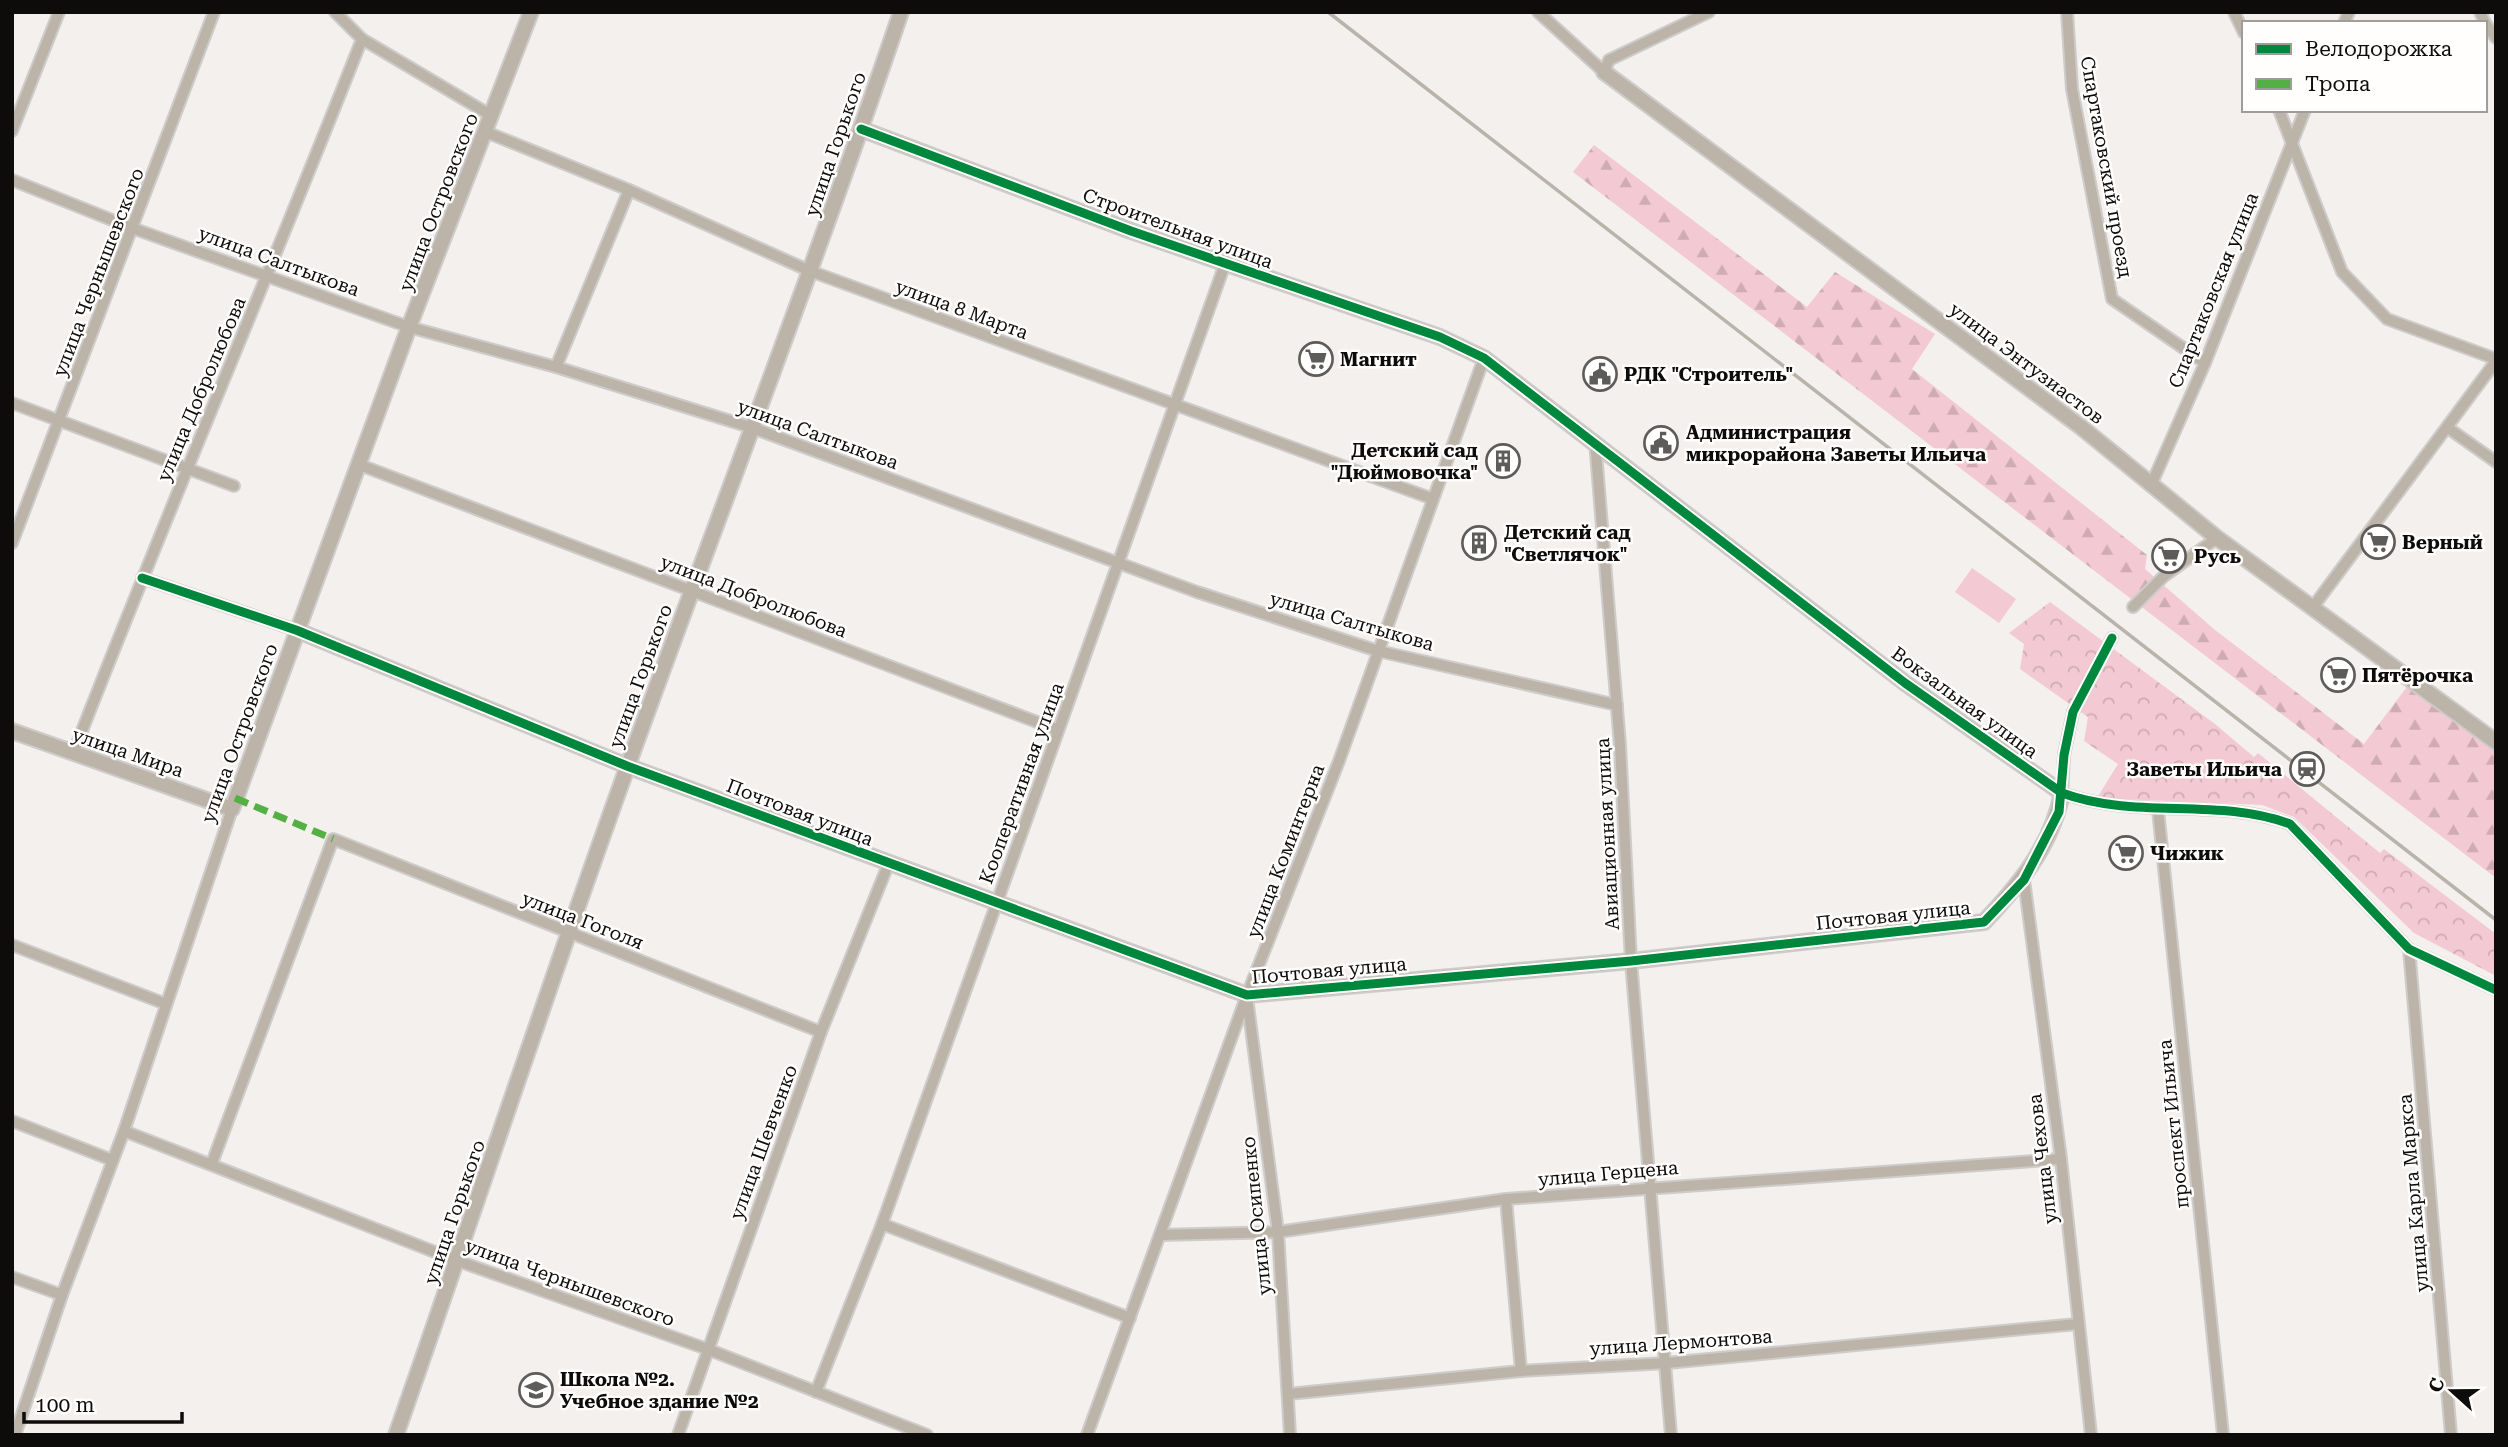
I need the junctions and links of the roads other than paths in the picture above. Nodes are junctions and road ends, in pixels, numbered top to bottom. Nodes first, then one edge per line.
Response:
1 (59, 12) edge
2 (214, 12) edge
3 (335, 12) edge
4 (531, 12) edge
5 (901, 12) edge
6 (1538, 12) edge
7 (1709, 12) edge
8 (2067, 12) edge
9 (2234, 12) edge
10 (2242, 29) edge
11 (362, 39) junction
12 (1604, 72) junction
13 (2279, 112) edge
14 (2304, 112) edge
15 (492, 116) junction
16 (861, 129) junction
17 (12, 131) edge
18 (486, 132) junction
19 (2292, 141) junction
20 (12, 180) edge
21 (629, 190) junction
22 (132, 228) junction
23 (1225, 264) junction
24 (810, 271) junction
25 (269, 276) junction
26 (410, 327) junction
27 (1484, 358) junction
28 (2496, 360) edge
29 (2205, 363) junction
30 (556, 367) junction
31 (12, 403) edge
32 (1173, 405) junction
33 (60, 422) junction
34 (750, 427) junction
35 (2448, 428) junction
36 (1595, 440) junction
37 (2496, 461) edge
38 (360, 464) junction
39 (186, 468) junction
40 (2152, 483) junction
41 (234, 486) dead end
42 (1433, 499) junction
43 (2217, 538) junction
44 (12, 543) edge
45 (1118, 563) junction
46 (142, 578) junction
47 (692, 592) junction
48 (2133, 607) dead end
49 (2313, 607) junction
50 (296, 630) junction
51 (2112, 638) dead end
52 (1378, 651) junction
53 (1617, 705) junction
54 (1058, 730) junction
55 (12, 731) edge
56 (2496, 742) edge
57 (74, 754) junction
58 (627, 766) junction
59 (2062, 793) junction
60 (232, 809) junction
61 (2158, 810) junction
62 (888, 865) junction
63 (2024, 880) junction
64 (996, 905) junction
65 (568, 934) junction
66 (12, 945) edge
67 (2409, 949) junction
68 (1631, 961) junction
69 (2496, 990) edge
70 (1247, 995) junction
71 (166, 1004) junction
72 (821, 1032) junction
73 (12, 1122) edge
74 (124, 1131) junction
75 (2061, 1158) junction
76 (112, 1160) junction
77 (212, 1163) junction
78 (1651, 1187) junction
79 (1506, 1199) junction
80 (882, 1224) junction
81 (1278, 1232) junction
82 (1160, 1235) junction
83 (458, 1261) junction
84 (12, 1277) edge
85 (62, 1296) junction
86 (1130, 1318) junction
87 (2077, 1324) junction
88 (707, 1349) junction
89 (1667, 1363) junction
90 (1521, 1371) junction
91 (816, 1392) junction
92 (1288, 1394) junction
93 (15, 1435) edge
94 (396, 1435) edge
95 (678, 1435) edge
96 (927, 1435) edge
97 (1087, 1435) edge
98 (1290, 1435) edge
99 (1671, 1435) edge
100 (2091, 1435) edge
101 (2223, 1435) edge
102 (2451, 1435) edge

1 - 17 street
2 - 22 street, улица Чернышевского
3 - 11 street
4 - 15 street, улица Островского
5 - 16 street, улица Горького
6 - 12 street, улица Энтузиастов
7 - 12 street
8 - 29 street, Спартаковский проезд
9 - 10 street
11 - 15 street
11 - 25 street, улица Добролюбова
12 - 40 street, улица Энтузиастов
13 - 19 street
14 - 19 street, Спартаковская улица
15 - 18 street, улица Островского
16 - 23 street, Строительная улица
16 - 24 street, улица Горького
18 - 21 street, улица 8 Марта
18 - 26 street, улица Островского
19 - 28 street
19 - 29 street, Спартаковская улица
20 - 22 street, улица Салтыкова
21 - 24 street, улица 8 Марта
21 - 30 street
22 - 25 street, улица Салтыкова
22 - 33 street, улица Чернышевского
23 - 27 street, Строительная улица
23 - 32 street, Кооперативная улица
24 - 32 street, улица 8 Марта
24 - 34 street, улица Горького
25 - 26 street, улица Салтыкова
25 - 39 street, улица Добролюбова
26 - 30 street, улица Салтыкова
26 - 38 street, улица Островского
27 - 36 street, Вокзальная улица
27 - 42 street, улица Коминтерна
28 - 35 street
29 - 40 street, Спартаковская улица
30 - 34 street, улица Салтыкова
31 - 33 street
32 - 42 street, улица 8 Марта
32 - 45 street, Кооперативная улица
33 - 39 street
33 - 44 street, улица Чернышевского
34 - 45 street, улица Салтыкова
34 - 47 street, улица Горького
35 - 37 street
35 - 49 street
36 - 53 street, Авиационная улица
36 - 59 street, Вокзальная улица
38 - 47 street, улица Добролюбова
38 - 50 street, улица Островского
39 - 41 street
39 - 46 street, улица Добролюбова
40 - 43 street, улица Энтузиастов
42 - 52 street, улица Коминтерна
43 - 48 street
43 - 49 street, улица Энтузиастов
45 - 52 street, улица Салтыкова
45 - 54 street, Кооперативная улица
46 - 50 street
46 - 57 street, улица Добролюбова
47 - 54 street, улица Добролюбова
47 - 58 street, улица Горького
49 - 56 street, улица Энтузиастов
50 - 58 street, Почтовая улица
50 - 60 street, улица Островского
51 - 59 street, Почтовая улица
52 - 53 street, улица Салтыкова
52 - 70 street, улица Коминтерна
53 - 68 street, Авиационная улица
54 - 64 street, Кооперативная улица
55 - 57 street, улица Мира
57 - 60 street, улица Мира
58 - 62 street, Почтовая улица
58 - 65 street, улица Горького
59 - 61 street, Вокзальная улица
59 - 63 street, Почтовая улица
60 - 71 street, улица Островского
61 - 67 street, Вокзальная улица
61 - 101 street, проспект Ильича
62 - 64 street, Почтовая улица
62 - 72 street, улица Шевченко
63 - 68 street, Почтовая улица
63 - 75 street, улица Чехова
64 - 70 street, Почтовая улица
64 - 80 street, Кооперативная улица
65 - 72 street, улица Гоголя
65 - 77 street, улица Гоголя
65 - 83 street, улица Горького
66 - 71 street
67 - 69 street, Вокзальная улица
67 - 102 street, улица Карла Маркса
68 - 70 street, Почтовая улица
68 - 78 street, Авиационная улица
70 - 81 street, улица Осипенко
70 - 82 street, улица Коминтерна
71 - 74 street, улица Островского
72 - 88 street, улица Шевченко
73 - 76 street
74 - 76 street, улица Островского
74 - 77 street, улица Чернышевского
75 - 78 street, улица Герцена
75 - 87 street, улица Чехова
76 - 85 street, улица Островского
77 - 83 street, улица Чернышевского
78 - 79 street, улица Герцена
78 - 89 street, Авиационная улица
79 - 81 street, улица Герцена
79 - 90 street
80 - 86 street
80 - 91 street, Кооперативная улица
81 - 82 street, улица Герцена
81 - 92 street, улица Осипенко
82 - 86 street, улица Коминтерна
83 - 88 street, улица Чернышевского
83 - 94 street, улица Горького
84 - 85 street
85 - 93 street, улица Островского
86 - 97 street, улица Коминтерна
87 - 89 street, улица Лермонтова
87 - 100 street, улица Чехова
88 - 91 street, улица Чернышевского
88 - 95 street, улица Шевченко
89 - 90 street, улица Лермонтова
89 - 99 street, Авиационная улица
90 - 92 street, улица Лермонтова
91 - 96 street, улица Чернышевского
92 - 98 street, улица Осипенко

